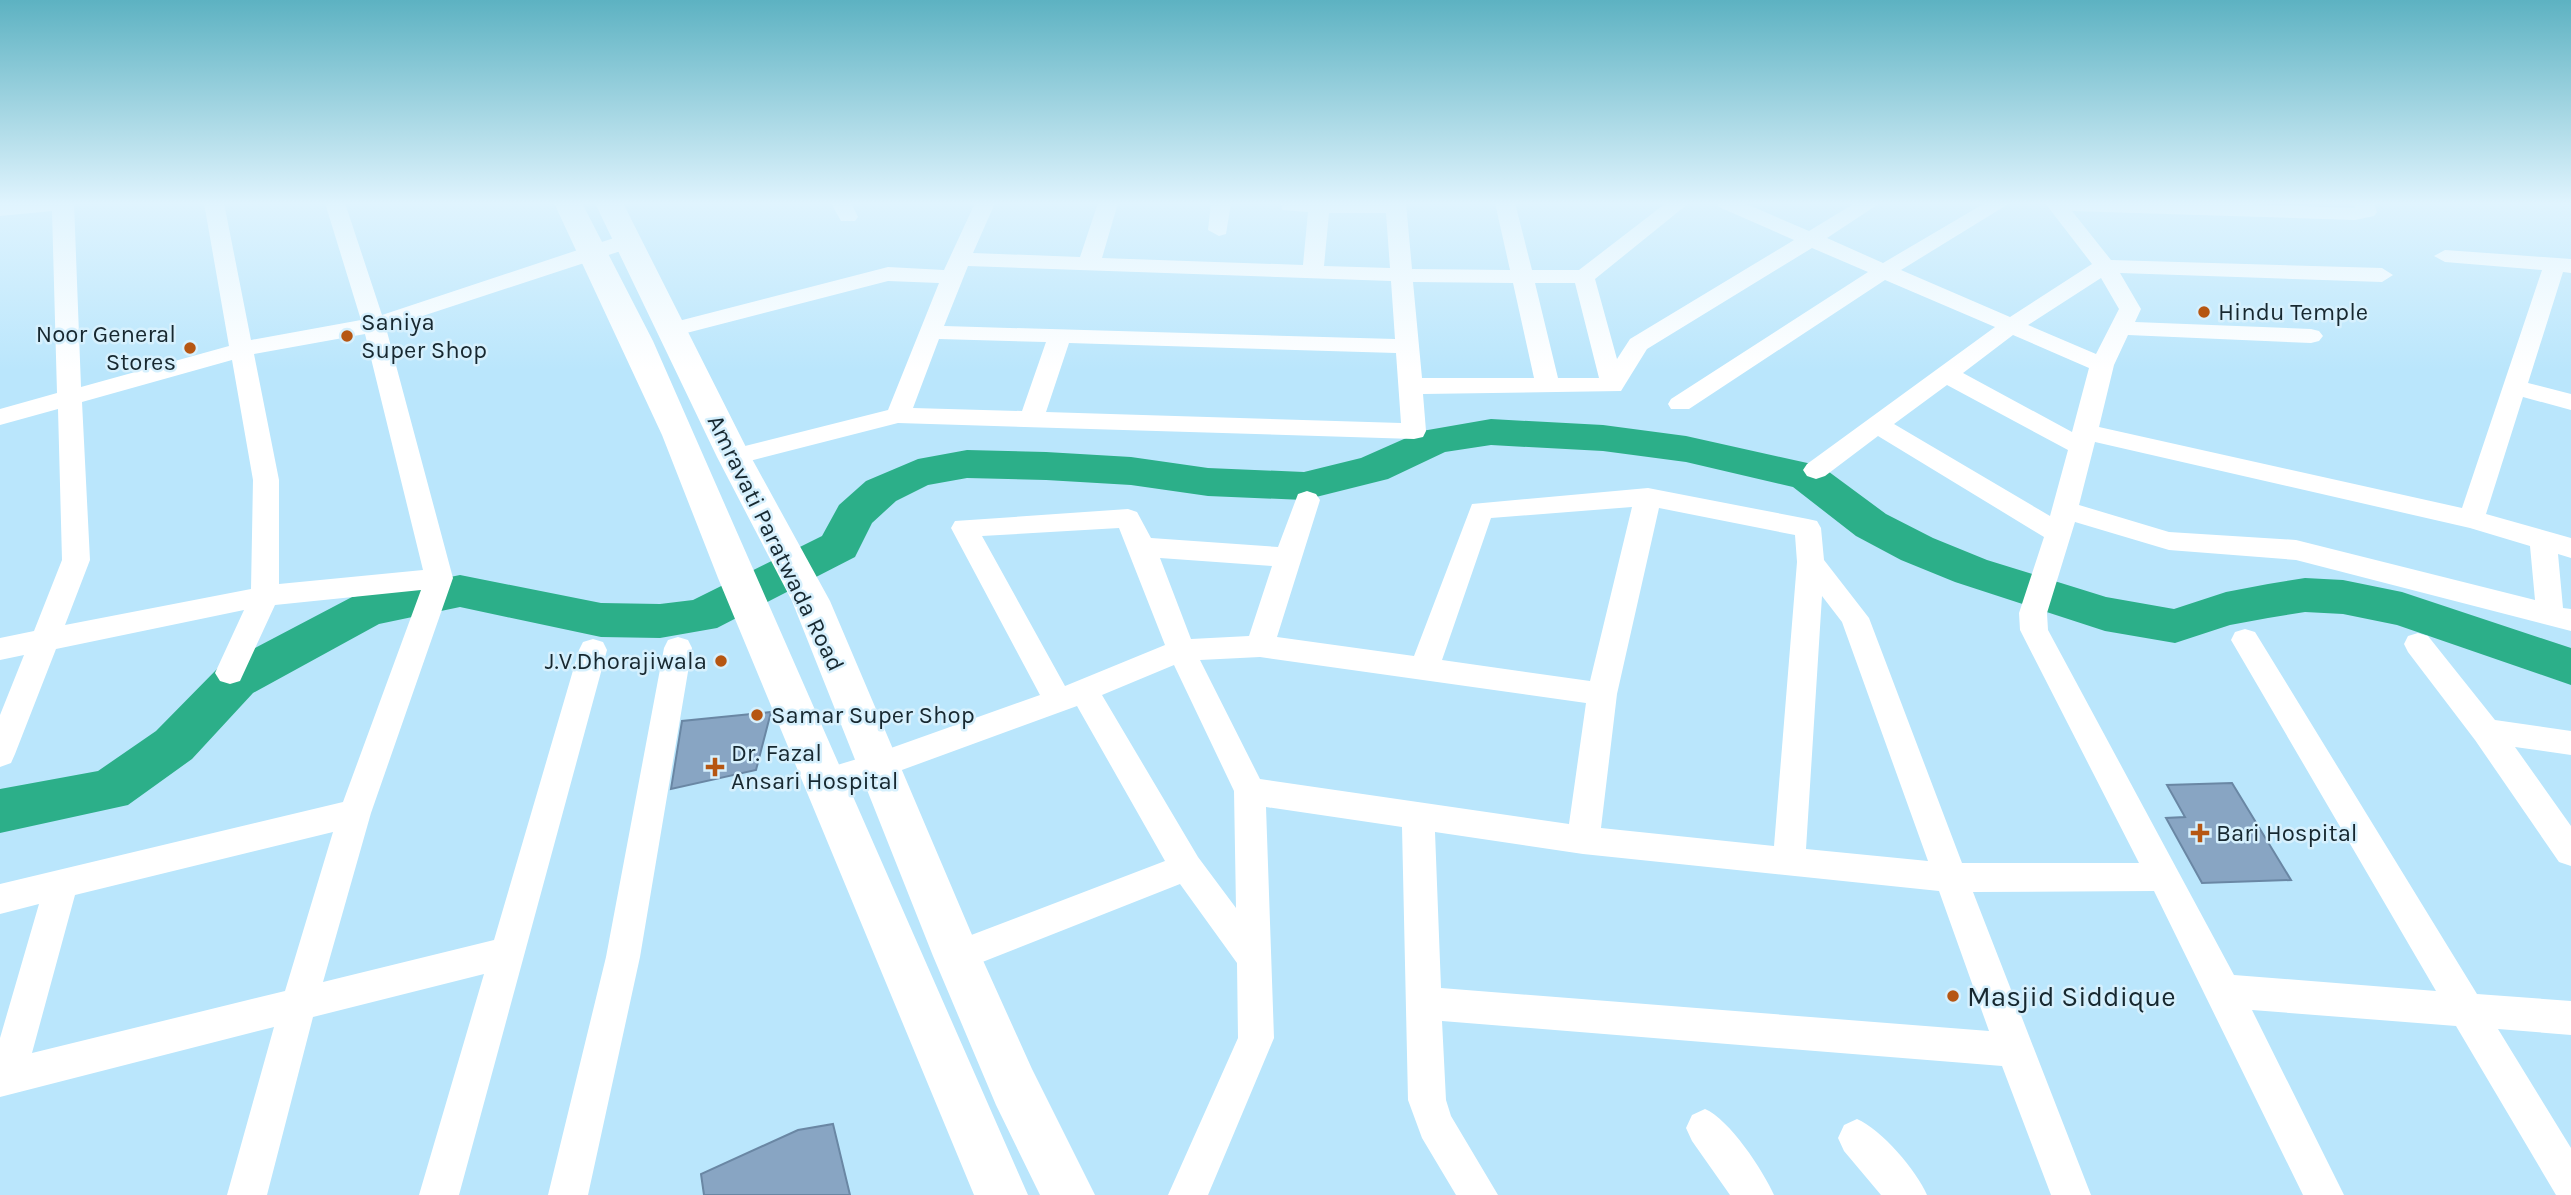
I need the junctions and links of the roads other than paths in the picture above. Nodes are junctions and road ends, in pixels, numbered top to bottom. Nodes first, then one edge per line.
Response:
1 (65, 259) edge
2 (225, 259) edge
3 (353, 259) edge
4 (574, 259) edge
5 (597, 259) edge
6 (637, 259) edge
7 (960, 259) edge
8 (1091, 259) edge
9 (1314, 259) edge
10 (1399, 259) edge
11 (1519, 259) edge
12 (1608, 259) edge
13 (1779, 259) edge
14 (1855, 259) edge
15 (1905, 259) edge
16 (2099, 259) edge
17 (2481, 259) edge
18 (1089, 264) junction
19 (2563, 265) edge
20 (2105, 266) junction
21 (956, 268) junction
22 (1884, 271) junction
23 (1313, 272) junction
24 (1400, 275) junction
25 (2382, 275) dead end
26 (1523, 277) junction
27 (1584, 277) junction
28 (374, 325) junction
29 (2011, 327) junction
30 (2120, 328) junction
31 (671, 330) junction
32 (930, 332) junction
33 (1060, 336) junction
34 (2311, 336) dead end
35 (1406, 346) junction
36 (243, 349) junction
37 (2102, 365) junction
38 (1946, 374) junction
39 (1409, 386) junction
40 (1613, 386) junction
41 (1548, 387) junction
42 (2514, 387) junction
43 (69, 400) junction
44 (2571, 402) edge
45 (1680, 404) dead end
46 (898, 415) junction
47 (0, 417) edge
48 (1031, 419) junction
49 (1877, 425) junction
50 (2083, 440) junction
51 (734, 457) junction
52 (1816, 470) dead end
53 (1648, 497) junction
54 (1307, 500) dead end
55 (2472, 519) junction
56 (2062, 521) junction
57 (2543, 540) junction
58 (1142, 547) junction
59 (2571, 548) edge
60 (1287, 558) junction
61 (1811, 562) junction
62 (437, 584) junction
63 (265, 596) junction
64 (2560, 617) edge
65 (2245, 640) dead end
66 (45, 641) junction
67 (2418, 644) dead end
68 (1260, 646) junction
69 (678, 648) dead end
70 (0, 649) edge
71 (593, 650) dead end
72 (1181, 650) junction
73 (1424, 670) junction
74 (230, 673) dead end
75 (1602, 694) junction
76 (1071, 696) junction
77 (2486, 731) junction
78 (2571, 743) edge
79 (0, 754) edge
80 (880, 765) junction
81 (825, 780) junction
82 (1250, 791) junction
83 (355, 813) junction
84 (1418, 816) junction
85 (1583, 840) junction
86 (2571, 852) edge
87 (1789, 861) junction
88 (1186, 866) junction
89 (2163, 877) junction
90 (1951, 878) junction
91 (61, 884) junction
92 (0, 899) edge
93 (505, 953) junction
94 (957, 956) junction
95 (1254, 959) junction
96 (2224, 990) junction
97 (1425, 1003) junction
98 (298, 1006) junction
99 (2467, 1012) junction
100 (2571, 1018) edge
101 (2014, 1050) junction
102 (4, 1078) edge
103 (1705, 1128) dead end
104 (1857, 1138) dead end
105 (2571, 1184) edge
106 (247, 1195) edge
107 (439, 1195) edge
108 (568, 1195) edge
109 (1001, 1195) edge
110 (1068, 1195) edge
111 (1188, 1195) edge
112 (1478, 1195) edge
113 (1754, 1195) edge
114 (1907, 1195) edge
115 (2071, 1195) edge
116 (2324, 1195) edge

1 - 43 street
2 - 36 street
3 - 28 street
4 - 28 street
5 - 81 main road, Amravati Paratwada Road
6 - 31 main road, Amravati Paratwada Road
7 - 21 street
8 - 18 street
9 - 23 street
10 - 24 street
11 - 26 street
12 - 27 street
13 - 40 street
14 - 22 street
15 - 22 street
16 - 20 street
17 - 19 street
18 - 21 street
18 - 23 street
19 - 42 street
20 - 25 street
20 - 29 street
20 - 30 street
21 - 31 street
21 - 32 street
22 - 29 street
22 - 45 street
23 - 24 street
24 - 26 street
24 - 35 street
26 - 27 street
26 - 41 street
27 - 40 street
28 - 36 street
28 - 62 street
29 - 37 street
29 - 38 street
30 - 34 street
30 - 37 street
31 - 51 main road, Amravati Paratwada Road
32 - 33 street
32 - 46 street
33 - 35 street
33 - 48 street
35 - 39 street
36 - 43 street
36 - 63 street
37 - 50 street
38 - 49 street
38 - 50 street
39 - 41 street
39 - 48 street
40 - 41 street
42 - 44 street
42 - 55 street
43 - 47 street
43 - 66 street
46 - 48 street
46 - 51 street
49 - 52 street
49 - 56 street
50 - 55 street
50 - 56 street
51 - 80 main road, Amravati Paratwada Road
53 - 61 street
53 - 73 street
53 - 75 street
54 - 60 street
55 - 57 street
56 - 64 street
56 - 89 street
57 - 59 street
57 - 64 street
58 - 60 street
58 - 72 street
58 - 76 street
60 - 68 street
61 - 87 street
61 - 90 street
62 - 63 street
62 - 83 street
63 - 66 street
63 - 74 street
65 - 99 street
66 - 70 street
66 - 79 street
67 - 77 street
68 - 72 street
68 - 73 street
69 - 108 street
71 - 93 street
72 - 76 street
72 - 82 street
73 - 75 street
75 - 85 street
76 - 80 street
76 - 88 street
77 - 78 street
77 - 86 street
80 - 81 street
80 - 94 main road, Amravati Paratwada Road
81 - 109 main road, Amravati Paratwada Road
82 - 84 street
82 - 95 street
83 - 91 street
83 - 98 street
84 - 85 street
84 - 97 street
85 - 87 street
87 - 90 street
88 - 94 street
88 - 95 street
89 - 90 street
89 - 96 street
90 - 101 street
91 - 92 street
91 - 102 street
93 - 98 street
93 - 107 street
94 - 110 main road, Amravati Paratwada Road
95 - 111 street
96 - 99 street
96 - 116 street
97 - 101 street
97 - 112 street
98 - 102 street
98 - 106 street
99 - 100 street
99 - 105 street
101 - 115 street
103 - 113 street
104 - 114 street

